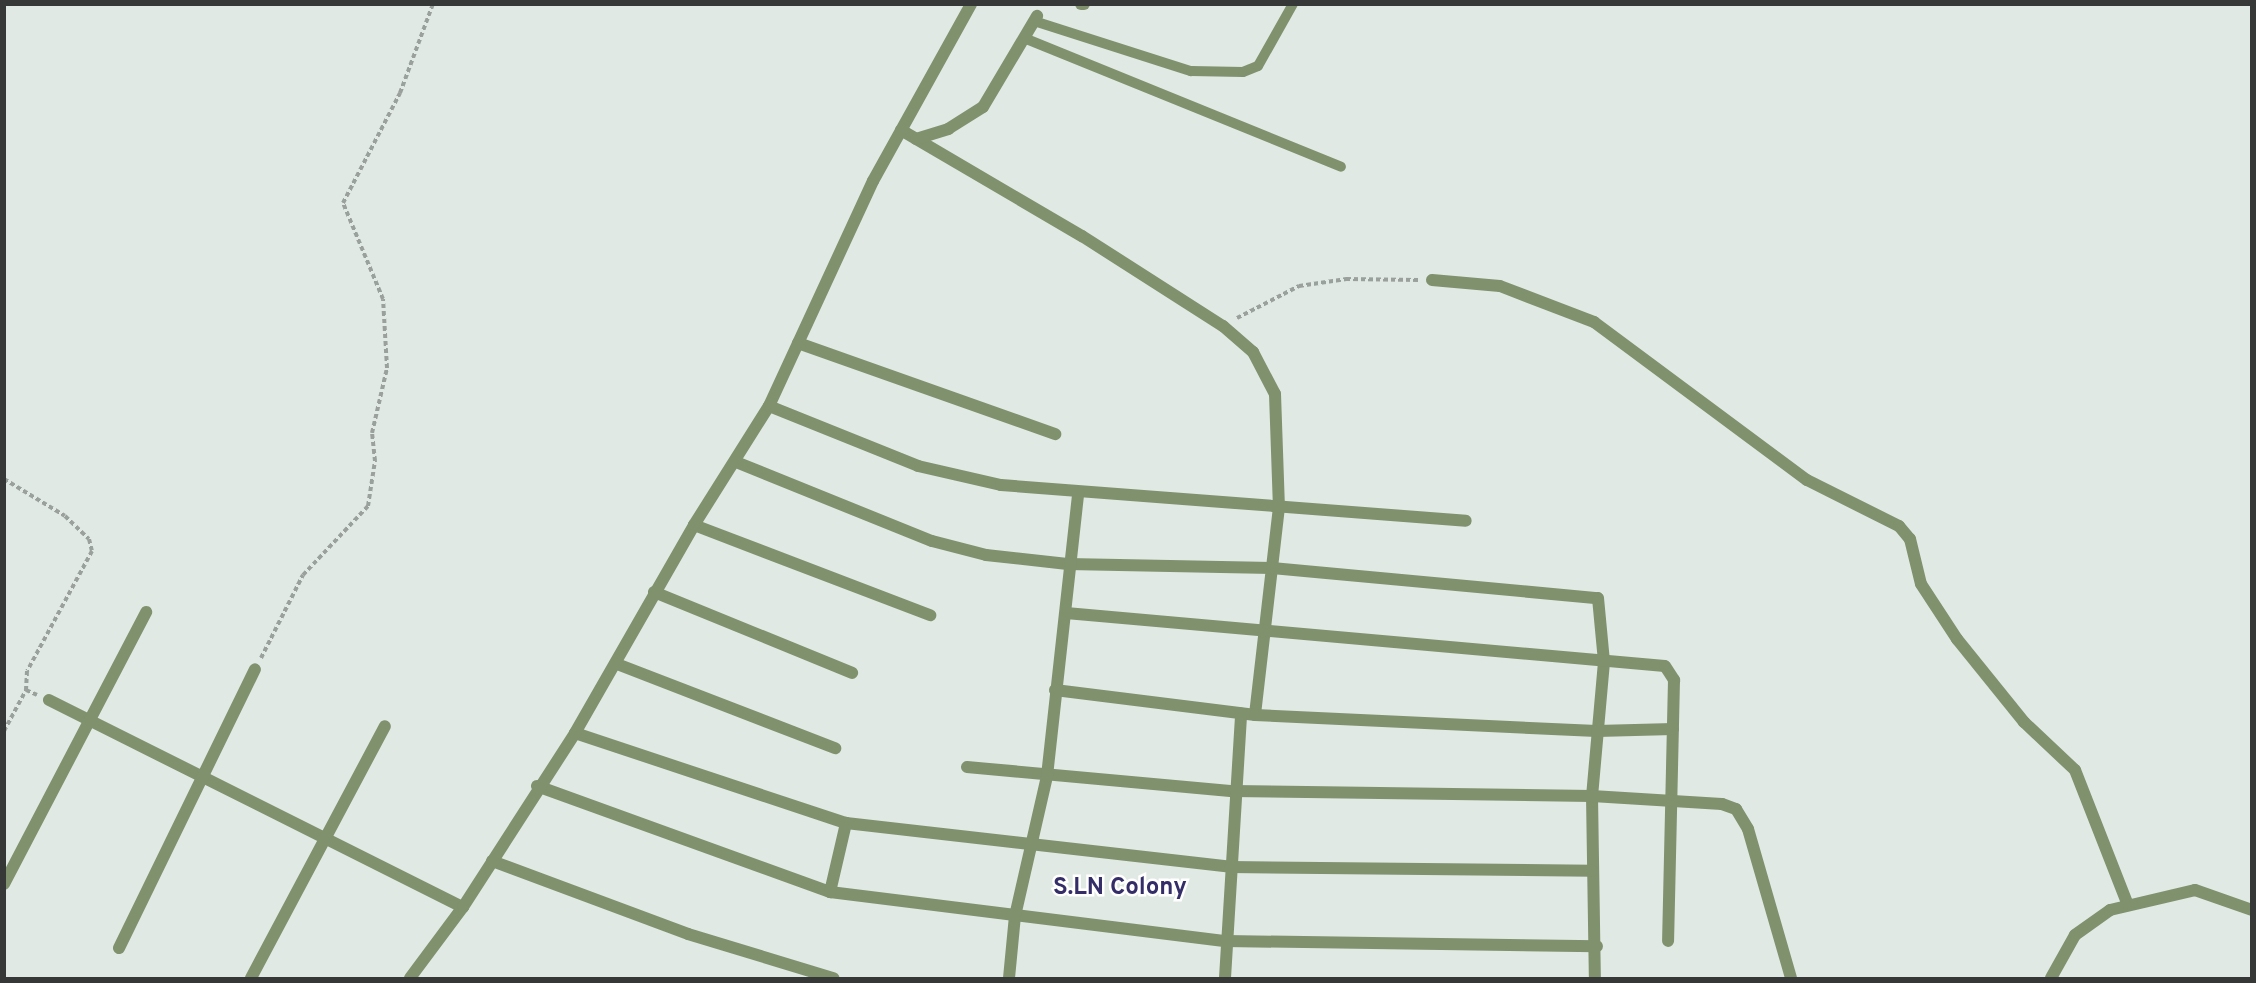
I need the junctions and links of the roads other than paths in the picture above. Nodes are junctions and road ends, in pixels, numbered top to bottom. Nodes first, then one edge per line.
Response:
1 (971, 4) edge
2 (1293, 4) edge
3 (1035, 18) joint
4 (1024, 38) junction
5 (901, 130) junction
6 (916, 139) junction
7 (1341, 167) dead end
8 (1432, 280) road end
9 (798, 343) junction
10 (769, 406) junction
11 (1055, 434) dead end
12 (736, 462) junction
13 (1078, 493) junction
14 (1279, 507) junction
15 (1466, 521) dead end
16 (694, 525) junction
17 (1068, 564) junction
18 (1272, 568) junction
19 (654, 592) junction
20 (146, 612) dead end
21 (1065, 614) junction
22 (930, 615) dead end
23 (1265, 634) junction
24 (1604, 662) junction
25 (617, 664) junction
26 (255, 669) road end
27 (852, 673) dead end
28 (1055, 690) junction
29 (49, 700) road end
30 (1241, 713) junction
31 (1255, 715) junction
32 (90, 721) junction
33 (385, 726) dead end
34 (1673, 729) junction
35 (1597, 731) junction
36 (575, 733) junction
37 (835, 748) dead end
38 (967, 767) dead end
39 (1047, 776) junction
40 (205, 778) junction
41 (537, 786) junction
42 (1233, 791) junction
43 (1592, 796) junction
44 (1672, 800) junction
45 (846, 823) junction
46 (326, 839) junction
47 (1030, 842) junction
48 (492, 861) junction
49 (1230, 867) junction
50 (1592, 871) junction
51 (4, 884) edge
52 (830, 892) junction
53 (2128, 904) junction
54 (463, 908) junction
55 (2252, 910) edge
56 (1015, 916) junction
57 (1226, 941) junction
58 (1668, 941) dead end
59 (1597, 946) junction
60 (119, 948) dead end
61 (251, 978) edge
62 (410, 978) edge
63 (833, 978) edge
64 (1009, 978) edge
65 (1225, 978) edge
66 (1595, 978) edge
67 (1791, 978) edge
68 (2051, 978) edge

1 - 5 street
2 - 3 lane
3 - 4 street
4 - 6 street
4 - 7 lane
5 - 6 street
5 - 9 street
6 - 14 street
8 - 53 street
9 - 10 street
9 - 11 street
10 - 12 street
10 - 13 street
12 - 16 street
12 - 17 street
13 - 14 street
13 - 17 street
14 - 15 street
14 - 18 street
16 - 19 street
16 - 22 street
17 - 18 street
17 - 21 street
18 - 23 street
18 - 24 street
19 - 25 street
19 - 27 street
20 - 32 street
21 - 23 street
21 - 28 street
23 - 24 street
23 - 31 street
24 - 34 street
24 - 35 street
25 - 36 street
25 - 37 street
26 - 40 street
28 - 30 street
28 - 39 street
29 - 32 street
30 - 31 street
30 - 42 street
31 - 35 street
32 - 40 street
32 - 51 street
33 - 46 street
34 - 35 street
34 - 44 street
35 - 43 street
36 - 41 street
36 - 45 street
38 - 39 street
39 - 42 street
39 - 47 street
40 - 46 street
40 - 60 street
41 - 48 street
41 - 52 street
42 - 43 street
42 - 49 street
43 - 44 street
43 - 50 street
44 - 58 street
44 - 67 street
45 - 47 street
45 - 52 street
46 - 54 street
46 - 61 street
47 - 49 street
47 - 56 street
48 - 54 street
48 - 63 street
49 - 50 street
49 - 57 street
50 - 59 street
52 - 56 street
53 - 55 street
53 - 68 street
54 - 62 street
56 - 57 street
56 - 64 street
57 - 59 street
57 - 65 street
59 - 66 street

